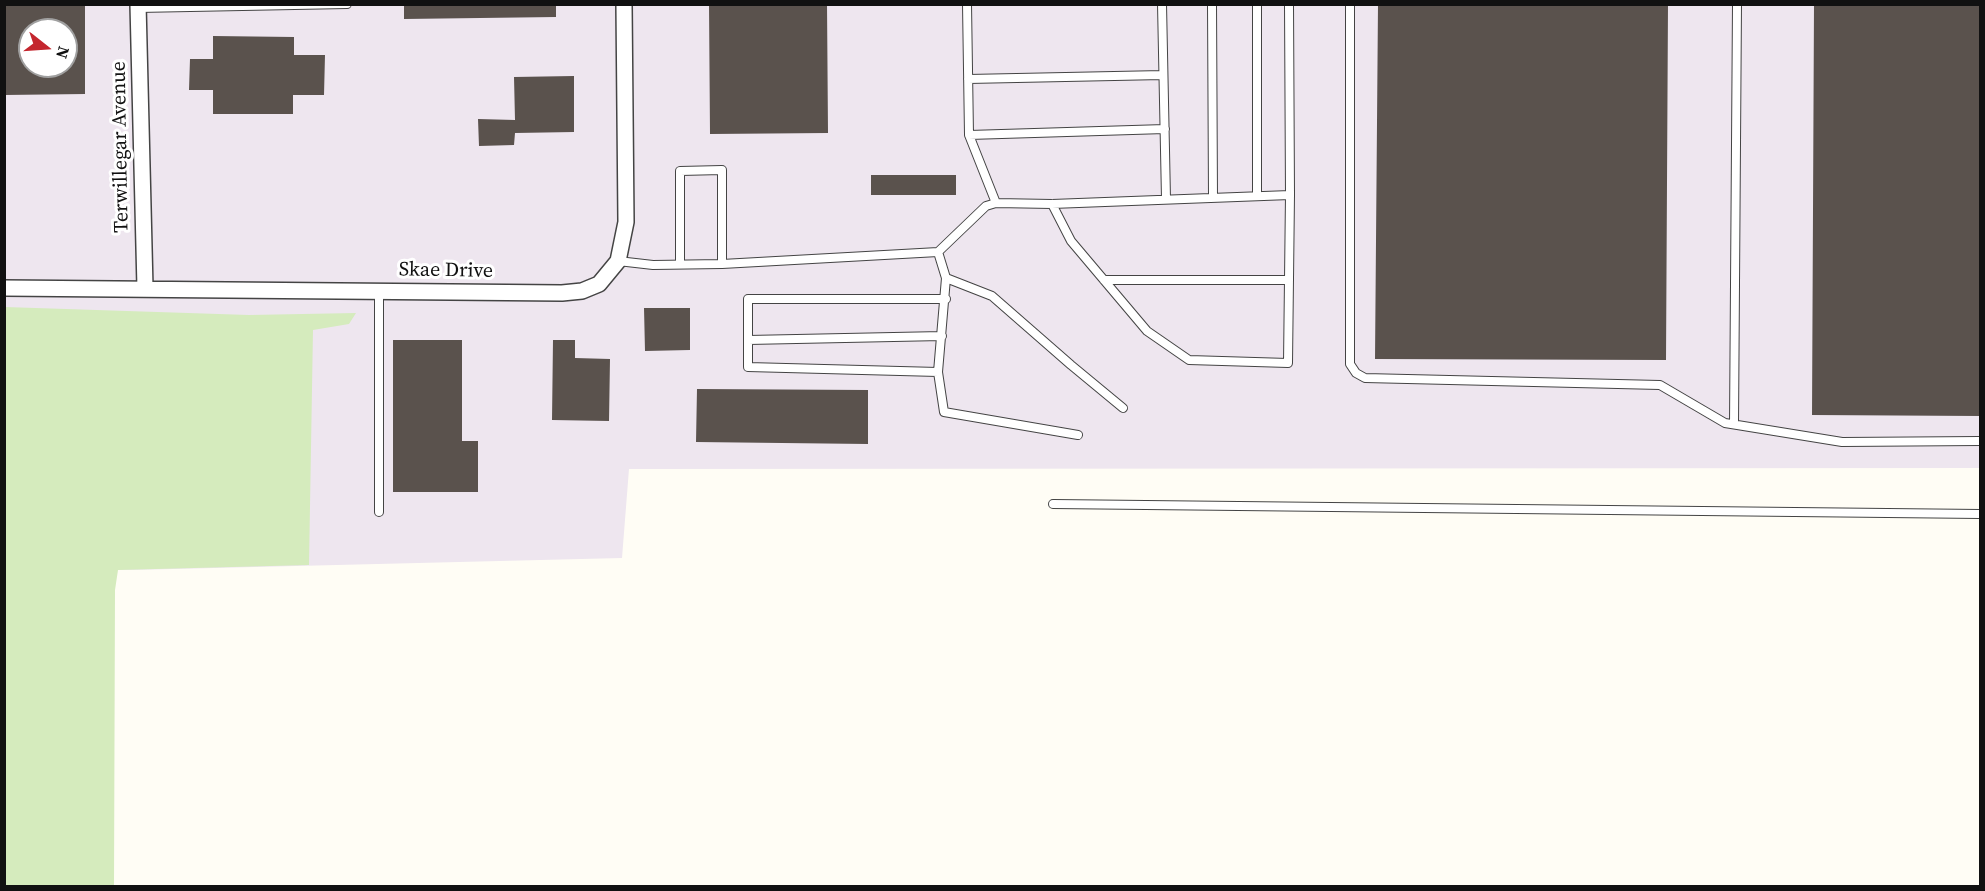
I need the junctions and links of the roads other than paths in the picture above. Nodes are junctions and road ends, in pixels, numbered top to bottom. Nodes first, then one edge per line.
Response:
1 (347, 4) edge
2 (624, 4) edge
3 (967, 4) edge
4 (1162, 4) edge
5 (1212, 4) edge
6 (1257, 4) edge
7 (1288, 4) edge
8 (1350, 4) edge
9 (1737, 4) edge
10 (138, 6) edge
11 (1163, 75) junction
12 (968, 79) junction
13 (1165, 129) junction
14 (969, 135) junction
15 (1290, 195) junction
16 (1257, 196) junction
17 (1213, 198) junction
18 (1166, 200) junction
19 (996, 203) junction
20 (1052, 204) junction
21 (938, 252) junction
22 (618, 261) junction
23 (680, 264) junction
24 (723, 264) junction
25 (946, 278) junction
26 (1104, 280) junction
27 (1289, 280) junction
28 (4, 288) edge
29 (146, 288) junction
30 (379, 291) junction
31 (946, 299) junction
32 (942, 336) junction
33 (748, 340) junction
34 (938, 372) junction
35 (1123, 408) dead end
36 (1734, 424) junction
37 (1078, 435) dead end
38 (1980, 441) edge
39 (1053, 504) dead end
40 (379, 512) dead end
41 (1980, 514) edge

1 - 10 lane
2 - 22 street, Skae Drive
3 - 12 lane
4 - 11 lane
5 - 17 lane
6 - 16 lane
7 - 15 lane
8 - 36 lane
9 - 36 lane
10 - 29 street, Terwillegar Avenue
11 - 12 lane
11 - 13 lane
12 - 14 lane
13 - 14 lane
13 - 18 lane
14 - 19 lane
15 - 16 lane
15 - 27 lane
16 - 17 lane
17 - 18 lane
18 - 20 lane
19 - 20 lane
19 - 21 lane
20 - 26 lane
21 - 24 lane
21 - 25 lane
22 - 23 lane
22 - 30 street, Skae Drive
23 - 24 lane
23 - 24 lane
25 - 31 lane
25 - 35 lane
26 - 27 lane
26 - 27 lane
28 - 29 street, Skae Drive
29 - 30 street, Skae Drive
30 - 40 lane
31 - 32 lane
31 - 33 lane
32 - 33 lane
32 - 34 lane
33 - 34 lane
34 - 37 lane
36 - 38 lane
39 - 41 lane

